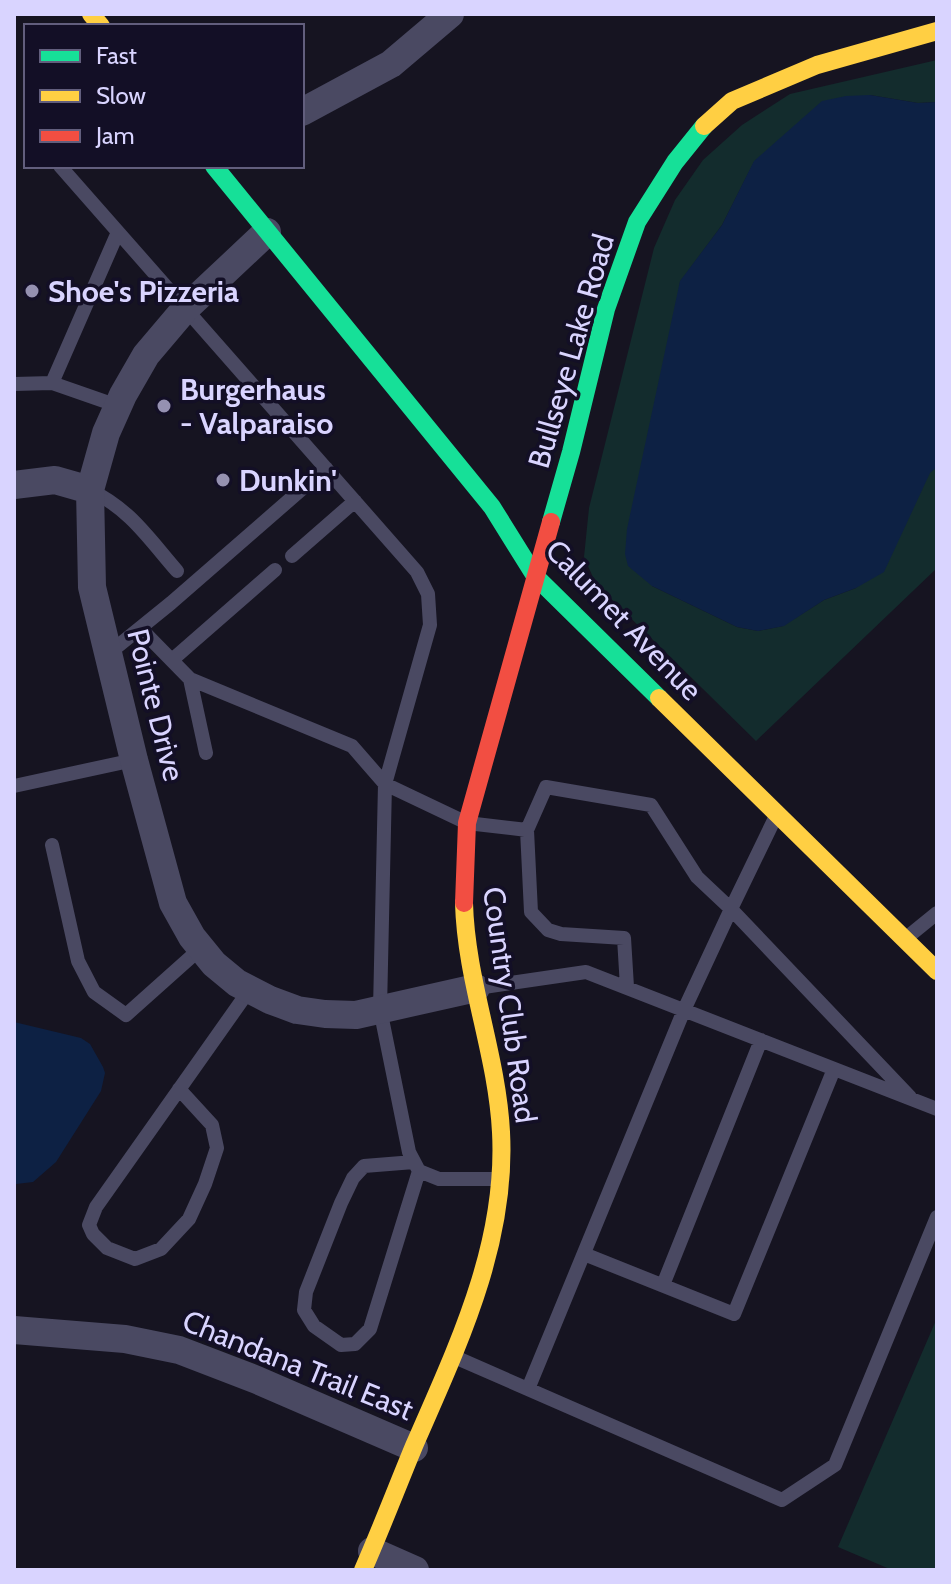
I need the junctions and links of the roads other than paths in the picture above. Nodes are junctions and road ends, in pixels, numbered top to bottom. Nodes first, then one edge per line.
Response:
1 (450, 14) edge
2 (937, 31) edge
3 (304, 111) edge
4 (62, 168) edge
5 (220, 168) edge
6 (118, 232) junction
7 (267, 232) junction
8 (185, 309) junction
9 (52, 383) junction
10 (14, 384) edge
11 (118, 406) junction
12 (326, 468) junction
13 (14, 485) edge
14 (90, 490) junction
15 (355, 501) junction
16 (292, 556) dead end
17 (275, 570) dead end
18 (177, 571) dead end
19 (535, 576) junction
20 (141, 629) junction
21 (108, 654) junction
22 (172, 660) junction
23 (190, 679) junction
24 (206, 753) dead end
25 (134, 760) junction
26 (385, 784) junction
27 (14, 786) edge
28 (777, 814) junction
29 (467, 823) junction
30 (527, 830) junction
31 (52, 845) dead end
32 (731, 909) junction
33 (937, 913) edge
34 (905, 939) junction
35 (201, 948) junction
36 (937, 971) edge
37 (627, 987) junction
38 (476, 988) junction
39 (250, 989) junction
40 (380, 1009) junction
41 (684, 1010) junction
42 (761, 1040) junction
43 (834, 1069) junction
44 (179, 1089) junction
45 (913, 1100) junction
46 (937, 1109) edge
47 (417, 1167) junction
48 (501, 1179) junction
49 (937, 1217) edge
50 (584, 1254) junction
51 (663, 1285) junction
52 (14, 1330) edge
53 (454, 1356) junction
54 (528, 1389) junction
55 (414, 1448) junction
56 (368, 1560) edge
57 (415, 1570) edge

1 - 3 street
2 - 19 street, Bullseye Lake Road
4 - 6 lane
5 - 7 street, Calumet Avenue
6 - 8 lane
6 - 9 lane
7 - 8 street, Pointe Drive
7 - 19 street, Calumet Avenue
8 - 11 street, Pointe Drive
8 - 12 lane
9 - 10 lane
9 - 11 lane
11 - 14 street, Pointe Drive
12 - 15 lane
12 - 20 lane
13 - 14 street
14 - 18 lane
14 - 21 street, Pointe Drive
15 - 16 lane
15 - 26 lane
17 - 22 lane
19 - 28 street, Calumet Avenue
19 - 29 street, Country Club Road
20 - 21 lane
20 - 22 lane
21 - 25 street, Pointe Drive
22 - 23 lane
23 - 24 lane
23 - 26 lane
25 - 27 lane
25 - 35 street, Pointe Drive
26 - 29 lane
26 - 40 lane
28 - 32 lane
28 - 34 street, Calumet Avenue
29 - 30 lane
29 - 38 street, Country Club Road
30 - 32 lane
30 - 37 lane
31 - 35 lane
32 - 41 lane
32 - 45 lane
33 - 34 lane
34 - 36 street, Calumet Avenue
35 - 39 street, Pointe Drive
37 - 38 lane
37 - 41 lane
38 - 40 street, Pointe Drive
38 - 48 street, Country Club Road
39 - 40 street, Pointe Drive
39 - 44 lane
40 - 47 lane
41 - 42 lane
41 - 50 lane
42 - 43 lane
42 - 51 lane
43 - 45 lane
43 - 51 lane
44 - 44 lane
45 - 46 lane
47 - 47 lane
47 - 48 lane
48 - 53 street, Country Club Road
49 - 54 lane
50 - 51 lane
50 - 54 lane
52 - 55 street, Chandana Trail East
53 - 54 lane
53 - 55 street, Country Club Road
55 - 56 street, Country Club Road
56 - 57 street

